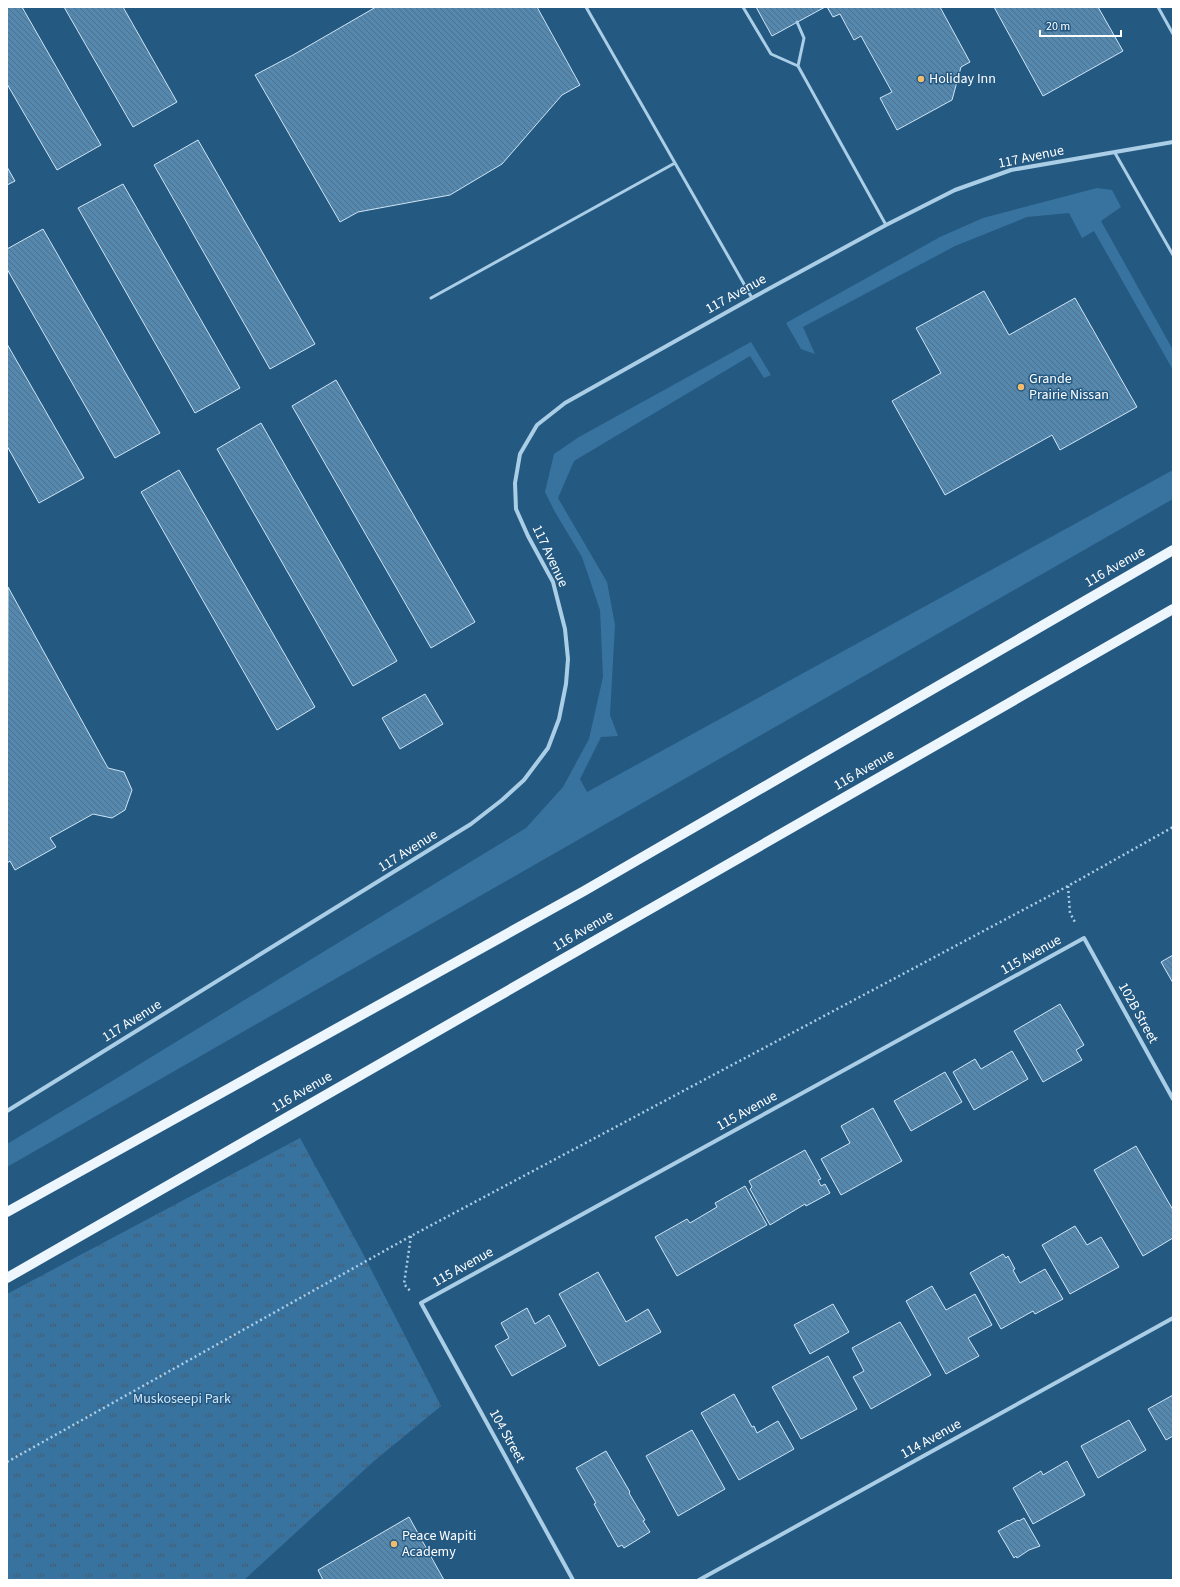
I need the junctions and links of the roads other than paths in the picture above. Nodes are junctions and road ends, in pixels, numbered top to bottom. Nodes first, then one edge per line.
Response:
1 (586, 7) edge
2 (743, 7) edge
3 (1158, 7) edge
4 (798, 22) dead end
5 (1173, 34) edge
6 (798, 66) junction
7 (1173, 142) edge
8 (1115, 153) junction
9 (675, 163) junction
10 (886, 225) junction
11 (1173, 255) edge
12 (431, 298) dead end
13 (752, 298) junction
14 (1173, 550) edge
15 (1173, 609) edge
16 (1084, 938) joint
17 (1173, 1099) edge
18 (7, 1111) edge
19 (7, 1212) edge
20 (7, 1278) edge
21 (421, 1303) joint
22 (1173, 1318) edge
23 (573, 1580) edge
24 (699, 1580) edge

1 - 9 lane
2 - 6 lane
3 - 5 lane
4 - 6 lane
6 - 10 lane
7 - 8 street, 117 Avenue
8 - 10 street, 117 Avenue
8 - 11 lane
9 - 12 lane
9 - 13 lane
10 - 13 street, 117 Avenue
13 - 18 street, 117 Avenue
14 - 19 main road, 116 Avenue
15 - 20 main road, 116 Avenue
16 - 17 street, 102B Street
16 - 21 street, 115 Avenue
21 - 23 street, 104 Street
22 - 24 street, 114 Avenue

